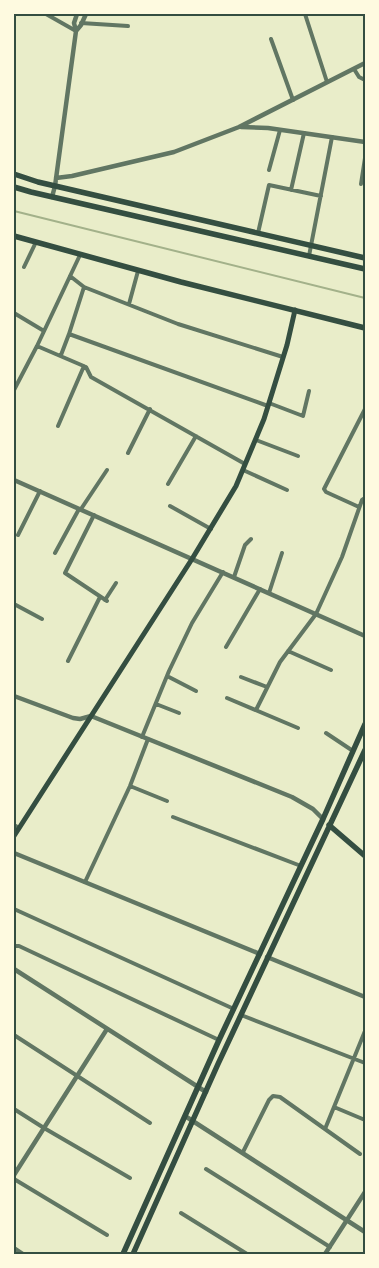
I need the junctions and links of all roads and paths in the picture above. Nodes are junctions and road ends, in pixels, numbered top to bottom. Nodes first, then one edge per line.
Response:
1 (46, 14) edge
2 (77, 14) edge
3 (86, 14) edge
4 (305, 14) edge
5 (82, 23) junction
6 (128, 26) dead end
7 (76, 31) junction
8 (270, 39) dead end
9 (365, 63) edge
10 (354, 69) junction
11 (365, 80) edge
12 (327, 82) junction
13 (293, 100) junction
14 (239, 127) junction
15 (280, 130) junction
16 (304, 133) junction
17 (332, 137) junction
18 (365, 142) edge
19 (365, 158) edge
20 (269, 170) dead end
21 (14, 174) edge
22 (56, 178) junction
23 (361, 184) dead end
24 (14, 186) edge
25 (54, 186) junction
26 (292, 190) junction
27 (321, 196) junction
28 (52, 197) junction
29 (194, 218) junction
30 (191, 229) junction
31 (258, 234) junction
32 (14, 236) edge
33 (36, 242) junction
34 (312, 246) junction
35 (80, 255) junction
36 (309, 256) junction
37 (365, 258) edge
38 (24, 267) dead end
39 (365, 269) edge
40 (138, 271) junction
41 (70, 276) junction
42 (84, 287) junction
43 (129, 304) junction
44 (295, 310) junction
45 (14, 313) edge
46 (365, 328) edge
47 (44, 331) junction
48 (69, 334) junction
49 (37, 346) junction
50 (61, 355) junction
51 (283, 357) junction
52 (84, 366) junction
53 (14, 390) edge
54 (309, 391) dead end
55 (269, 404) junction
56 (365, 409) edge
57 (151, 410) junction
58 (58, 426) dead end
59 (196, 436) junction
60 (256, 440) junction
61 (128, 453) dead end
62 (298, 456) dead end
63 (244, 467) junction
64 (107, 470) dead end
65 (14, 480) edge
66 (168, 484) dead end
67 (288, 490) dead end
68 (40, 491) junction
69 (365, 498) edge
70 (170, 506) dead end
71 (359, 507) junction
72 (80, 509) junction
73 (94, 515) junction
74 (210, 529) junction
75 (18, 535) dead end
76 (251, 539) dead end
77 (55, 553) dead end
78 (282, 553) dead end
79 (192, 559) junction
80 (223, 572) junction
81 (234, 577) junction
82 (116, 583) dead end
83 (260, 589) junction
84 (269, 593) junction
85 (100, 597) junction
86 (14, 604) edge
87 (316, 614) junction
88 (42, 619) dead end
89 (365, 636) edge
90 (226, 647) dead end
91 (288, 651) junction
92 (68, 661) dead end
93 (331, 670) dead end
94 (167, 676) junction
95 (240, 677) dead end
96 (267, 687) junction
97 (196, 691) dead end
98 (14, 696) edge
99 (227, 698) dead end
100 (156, 704) junction
101 (256, 710) junction
102 (179, 713) dead end
103 (91, 716) junction
104 (365, 724) edge
105 (298, 728) dead end
106 (326, 733) dead end
107 (142, 737) junction
108 (148, 739) junction
109 (365, 750) edge
110 (353, 751) junction
111 (130, 786) junction
112 (167, 801) dead end
113 (173, 816) dead end
114 (323, 819) junction
115 (16, 826) edge
116 (330, 826) junction
117 (14, 836) edge
118 (14, 853) edge
119 (365, 856) edge
120 (301, 866) junction
121 (85, 882) junction
122 (14, 909) edge
123 (14, 946) edge
124 (260, 954) junction
125 (267, 957) junction
126 (14, 969) edge
127 (365, 997) edge
128 (234, 1009) junction
129 (241, 1015) junction
130 (107, 1029) junction
131 (365, 1031) edge
132 (14, 1035) edge
133 (219, 1040) junction
134 (354, 1059) junction
135 (365, 1063) edge
136 (77, 1075) junction
137 (198, 1087) junction
138 (206, 1092) junction
139 (334, 1107) junction
140 (14, 1109) edge
141 (185, 1116) junction
142 (193, 1119) junction
143 (365, 1120) edge
144 (150, 1123) dead end
145 (44, 1128) junction
146 (325, 1129) junction
147 (243, 1152) junction
148 (360, 1154) dead end
149 (206, 1169) dead end
150 (14, 1177) edge
151 (130, 1178) dead end
152 (365, 1192) edge
153 (181, 1213) dead end
154 (347, 1220) junction
155 (365, 1232) edge
156 (107, 1235) dead end
157 (330, 1247) junction
158 (14, 1248) edge
159 (23, 1254) edge
160 (123, 1254) edge
161 (133, 1254) edge
162 (247, 1254) edge
163 (326, 1254) edge

1 - 7 street
2 - 7 street
3 - 5 street
4 - 12 street
5 - 6 street
5 - 7 street
7 - 22 street
8 - 13 street
9 - 10 street
10 - 11 street
10 - 12 street
12 - 13 street
13 - 14 street
14 - 15 street
14 - 22 street
15 - 16 street
15 - 20 street
16 - 17 street
16 - 26 street
17 - 18 street
17 - 27 street
19 - 23 street
21 - 25 main road
22 - 25 street
24 - 28 main road
25 - 28 street
25 - 29 main road
26 - 27 street
26 - 31 street
27 - 34 street
28 - 30 main road
29 - 30 main road
29 - 31 main road
30 - 36 main road
31 - 34 main road
32 - 33 main road
33 - 35 main road
33 - 38 street
34 - 36 street
34 - 37 main road
35 - 40 main road
35 - 41 street
36 - 39 main road
40 - 43 street
40 - 44 main road
41 - 42 street
41 - 47 street
42 - 43 street
42 - 48 street
43 - 51 street
44 - 46 main road
44 - 51 main road
45 - 47 street
47 - 49 street
48 - 50 street
48 - 55 street
49 - 50 street
49 - 53 street
50 - 52 street
51 - 55 main road
52 - 57 street
52 - 58 street
54 - 55 street
55 - 60 main road
56 - 71 street
57 - 59 street
57 - 61 street
59 - 63 street
59 - 66 street
60 - 62 street
60 - 63 main road
63 - 67 street
63 - 74 main road
64 - 72 street
65 - 68 street
68 - 72 street
68 - 75 street
69 - 71 street
70 - 74 street
71 - 87 street
72 - 73 street
72 - 77 street
73 - 79 street
73 - 85 street
74 - 79 main road
76 - 81 street
78 - 84 street
79 - 80 street
79 - 103 main road
80 - 81 street
80 - 94 street
81 - 83 street
82 - 85 street
83 - 84 street
83 - 90 street
84 - 87 street
85 - 92 street
86 - 88 street
87 - 89 street
87 - 91 street
91 - 93 street
91 - 96 street
94 - 97 street
94 - 100 street
95 - 96 street
96 - 101 street
98 - 103 street
99 - 101 street
100 - 102 street
100 - 107 street
101 - 105 street
103 - 107 street
103 - 115 main road
104 - 110 main road
106 - 110 street
107 - 108 street
108 - 111 street
108 - 114 street
109 - 116 main road
110 - 114 main road
111 - 112 street
111 - 121 street
113 - 120 street
114 - 116 main road
114 - 120 main road
115 - 117 main road
116 - 119 main road
116 - 125 main road
118 - 121 street
120 - 124 main road
121 - 124 street
122 - 128 street
123 - 133 street
124 - 125 main road
124 - 128 main road
125 - 127 street
125 - 129 main road
126 - 130 street
128 - 133 main road
129 - 134 street
129 - 138 main road
130 - 136 street
130 - 137 street
131 - 134 street
132 - 136 street
133 - 137 main road
134 - 135 street
134 - 139 street
136 - 144 street
136 - 145 street
137 - 138 street
137 - 141 main road
138 - 142 main road
139 - 143 street
139 - 146 street
140 - 145 street
141 - 142 street
141 - 160 main road
142 - 147 street
142 - 161 main road
145 - 150 street
145 - 151 street
146 - 147 street
146 - 148 street
147 - 154 street
149 - 157 street
150 - 156 street
152 - 154 street
153 - 162 street
154 - 155 street
154 - 157 street
157 - 163 street
158 - 159 street

